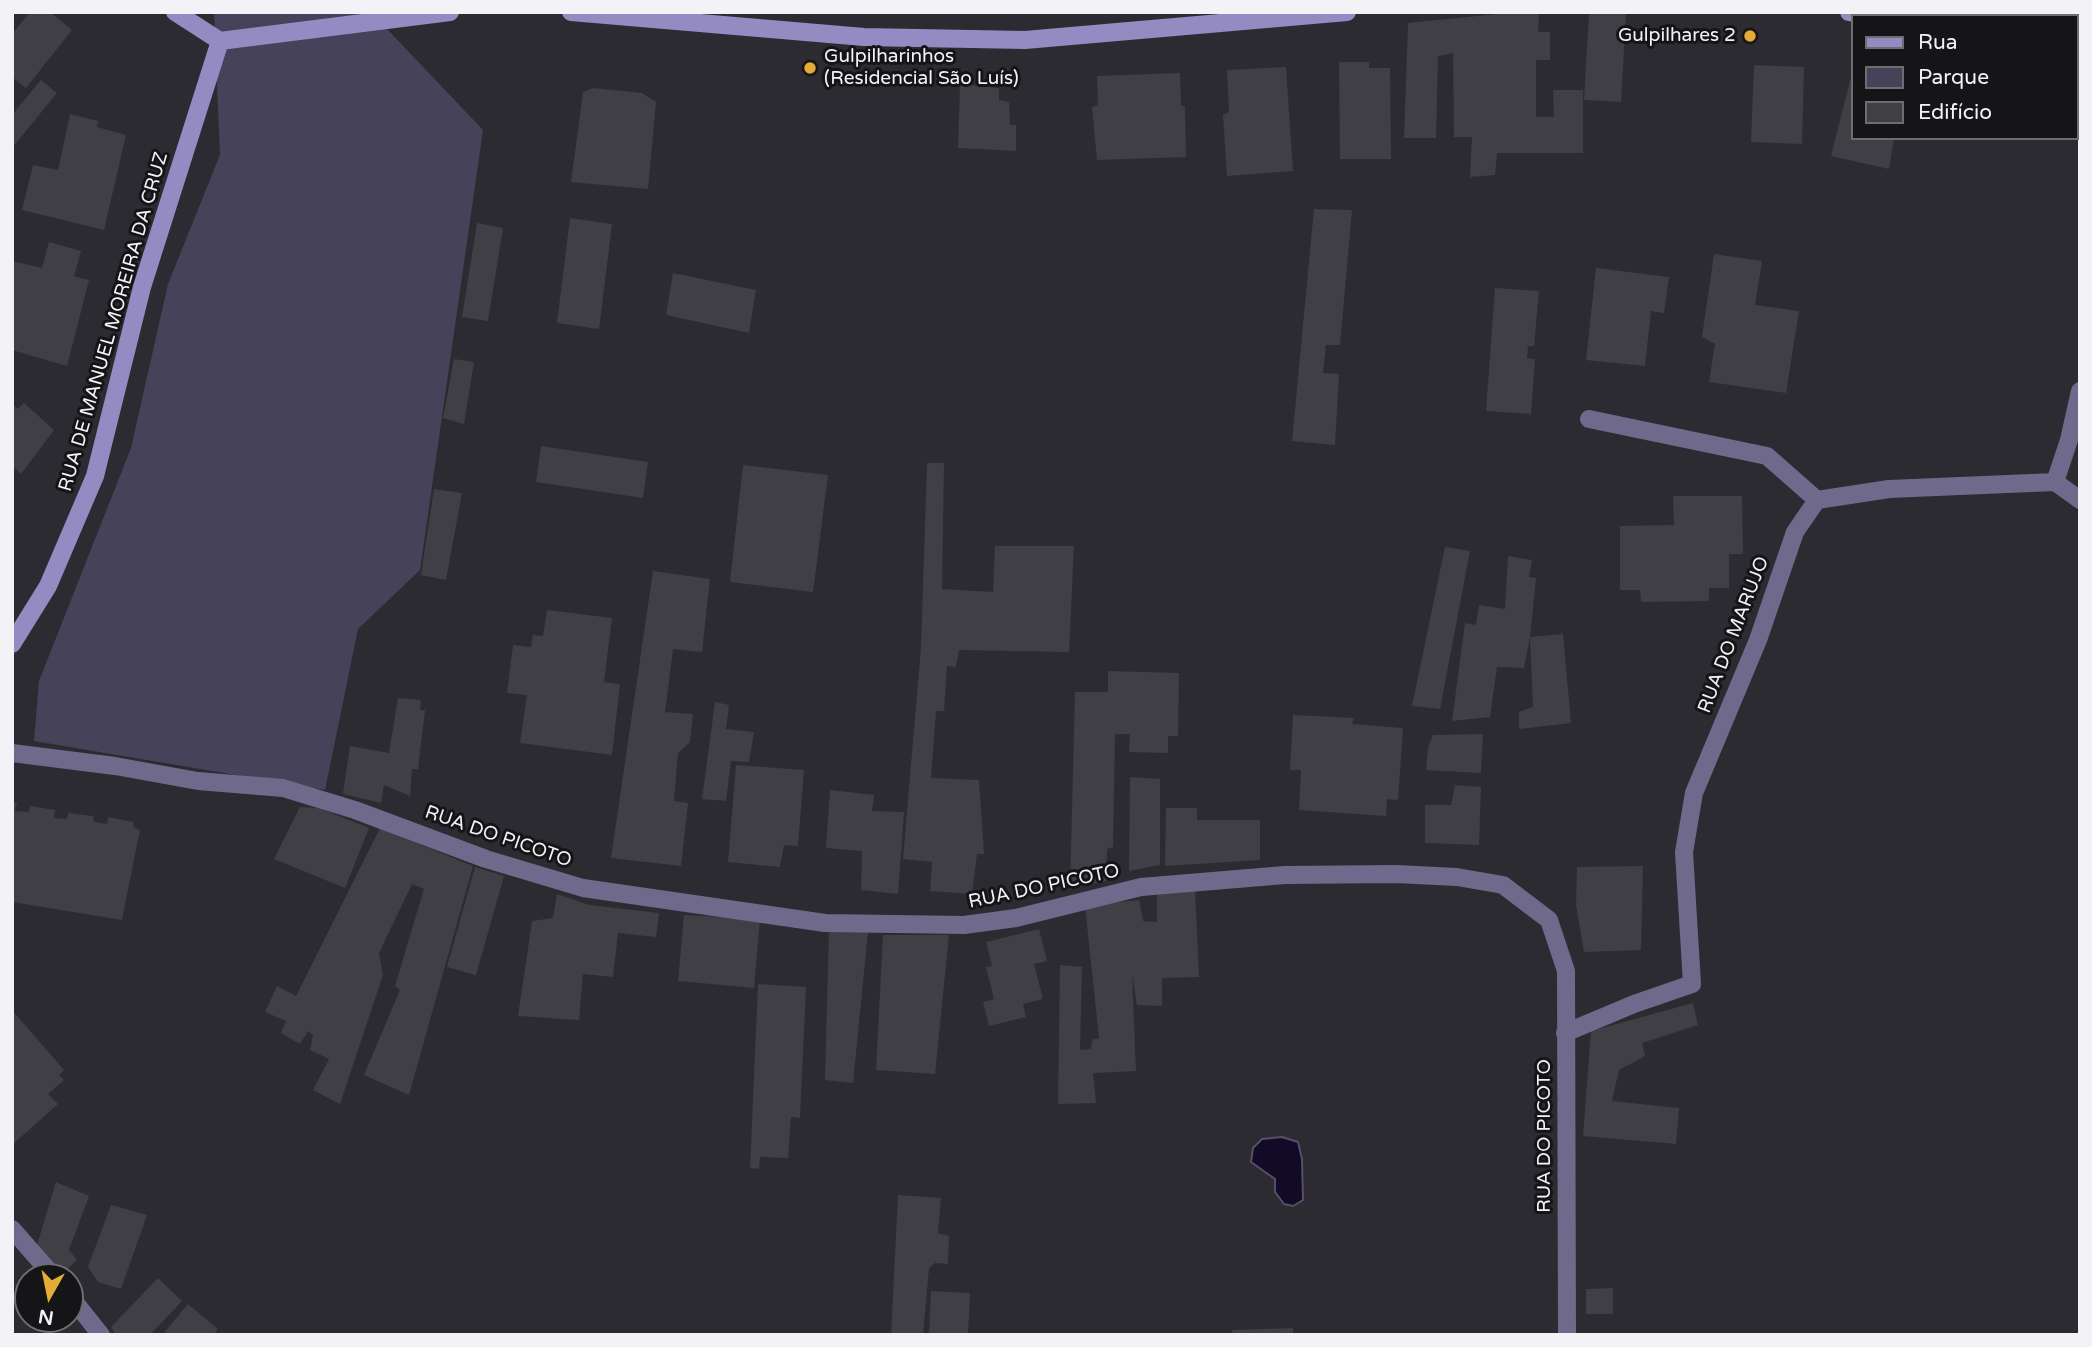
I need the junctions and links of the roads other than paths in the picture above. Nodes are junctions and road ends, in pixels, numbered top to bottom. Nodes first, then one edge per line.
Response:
1 (176, 12) edge
2 (450, 12) edge
3 (571, 12) edge
4 (1347, 12) edge
5 (1170, 21) edge
6 (220, 41) junction
7 (2080, 391) edge
8 (1589, 419) dead end
9 (2055, 482) junction
10 (1817, 500) junction
11 (2080, 500) edge
12 (12, 644) edge
13 (12, 753) edge
14 (1565, 1033) junction
15 (12, 1229) edge
16 (42, 1263) edge
17 (84, 1314) edge
18 (101, 1335) edge
19 (1567, 1335) edge

1 - 6 street
2 - 6 street
3 - 5 street
4 - 5 street
6 - 12 street, RUA DE MANUEL MOREIRA DA CRUZ
7 - 9 street
8 - 10 street
9 - 10 street
9 - 11 street
10 - 14 street, RUA DO MARUJO
13 - 14 street, RUA DO PICOTO
14 - 19 street, RUA DO PICOTO
15 - 16 street
17 - 18 street

